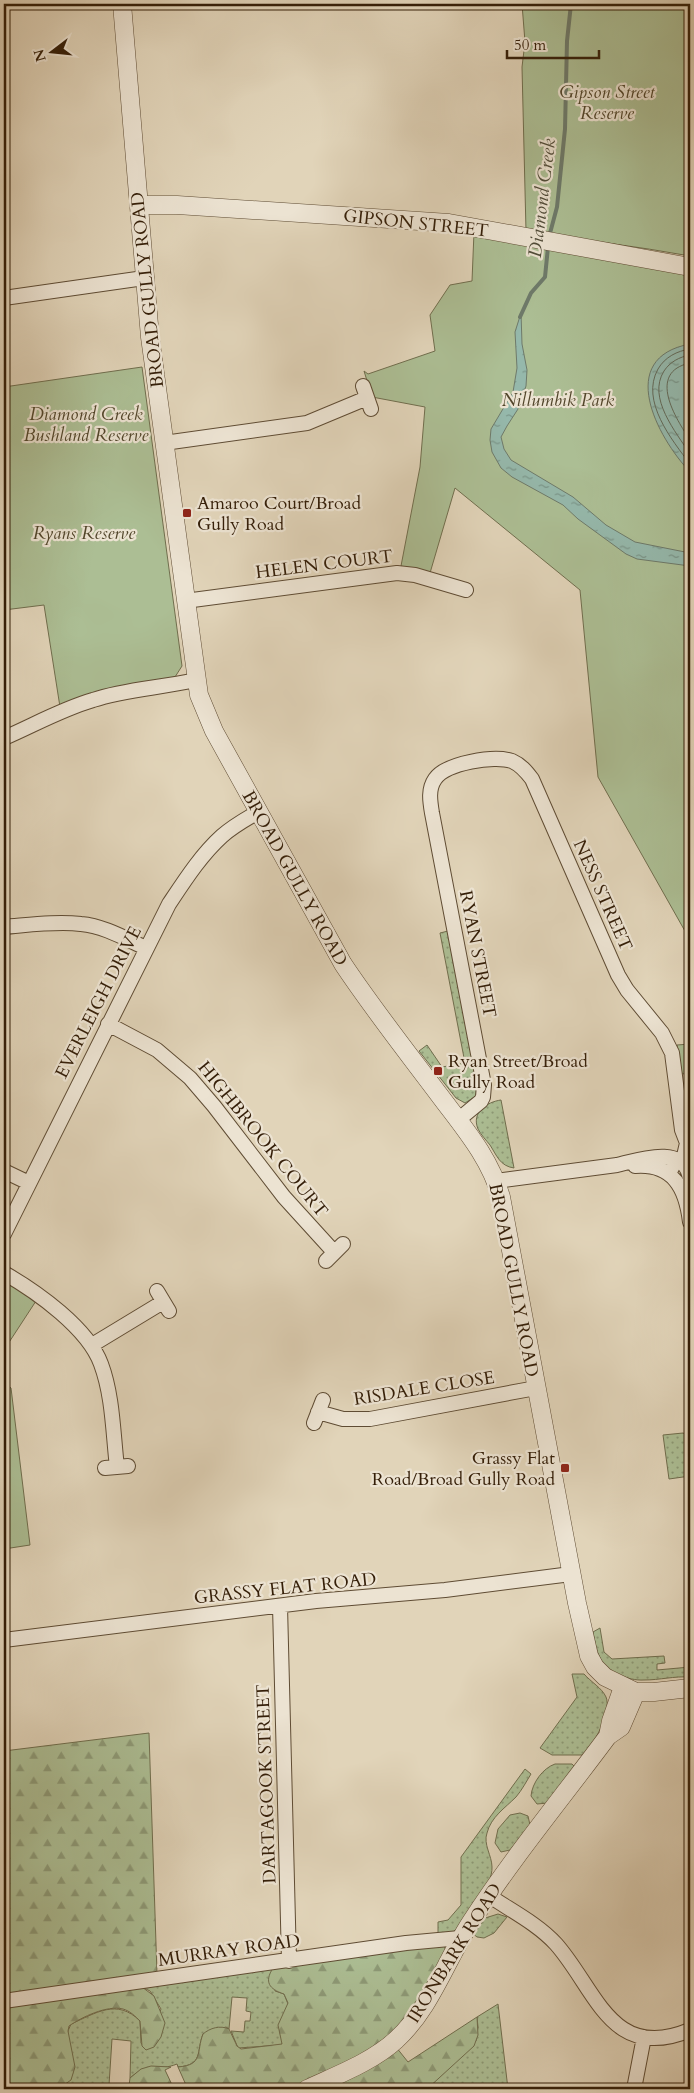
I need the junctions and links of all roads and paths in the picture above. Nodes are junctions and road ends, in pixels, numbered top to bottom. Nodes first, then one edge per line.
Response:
1 (122, 4) edge
2 (139, 205) junction
3 (690, 268) edge
4 (144, 278) junction
5 (4, 298) edge
6 (367, 398) dead end
7 (164, 443) junction
8 (466, 590) dead end
9 (185, 601) junction
10 (195, 680) junction
11 (4, 738) edge
12 (432, 785) joint
13 (258, 812) junction
14 (4, 927) edge
15 (146, 948) junction
16 (108, 1024) junction
17 (458, 1120) junction
18 (674, 1164) junction
19 (4, 1171) edge
20 (690, 1179) edge
21 (496, 1181) junction
22 (29, 1183) junction
23 (689, 1203) edge
24 (690, 1222) edge
25 (4, 1234) edge
26 (334, 1252) dead end
27 (4, 1273) edge
28 (163, 1301) dead end
29 (92, 1345) junction
30 (536, 1388) junction
31 (318, 1412) dead end
32 (117, 1467) dead end
33 (571, 1574) junction
34 (280, 1606) junction
35 (4, 1640) edge
36 (690, 1688) edge
37 (629, 1690) junction
38 (488, 1895) junction
39 (460, 1938) junction
40 (289, 1961) junction
41 (4, 2001) edge
42 (690, 2030) edge
43 (644, 2037) junction
44 (307, 2089) edge
45 (634, 2089) edge

1 - 2 street, BROAD GULLY ROAD
2 - 3 street, GIPSON STREET
2 - 4 street, BROAD GULLY ROAD
4 - 5 street
4 - 7 street, BROAD GULLY ROAD
6 - 7 street
7 - 9 street, BROAD GULLY ROAD
8 - 9 street, HELEN COURT
9 - 10 street, BROAD GULLY ROAD
10 - 11 street
10 - 13 street, BROAD GULLY ROAD
12 - 17 street, RYAN STREET
12 - 18 street, NESS STREET
13 - 15 street, EVERLEIGH DRIVE
13 - 17 street, BROAD GULLY ROAD
14 - 15 street
15 - 16 street, EVERLEIGH DRIVE
16 - 22 street, EVERLEIGH DRIVE
16 - 26 street, HIGHBROOK COURT
17 - 21 street, BROAD GULLY ROAD
18 - 20 street
18 - 21 street
18 - 23 street
19 - 22 street
21 - 30 street, BROAD GULLY ROAD
22 - 25 street, EVERLEIGH DRIVE
23 - 24 street
27 - 29 street
28 - 29 street
29 - 32 street
30 - 31 street, RISDALE CLOSE
30 - 33 street, BROAD GULLY ROAD
33 - 34 street, GRASSY FLAT ROAD
33 - 37 street, BROAD GULLY ROAD
34 - 35 street, GRASSY FLAT ROAD
34 - 40 street, DARTAGOOK STREET
36 - 37 street
37 - 38 street, IRONBARK ROAD
38 - 39 street, IRONBARK ROAD
38 - 43 street
39 - 40 street, MURRAY ROAD
39 - 44 street, IRONBARK ROAD
40 - 41 street, MURRAY ROAD
42 - 43 street
43 - 45 street

